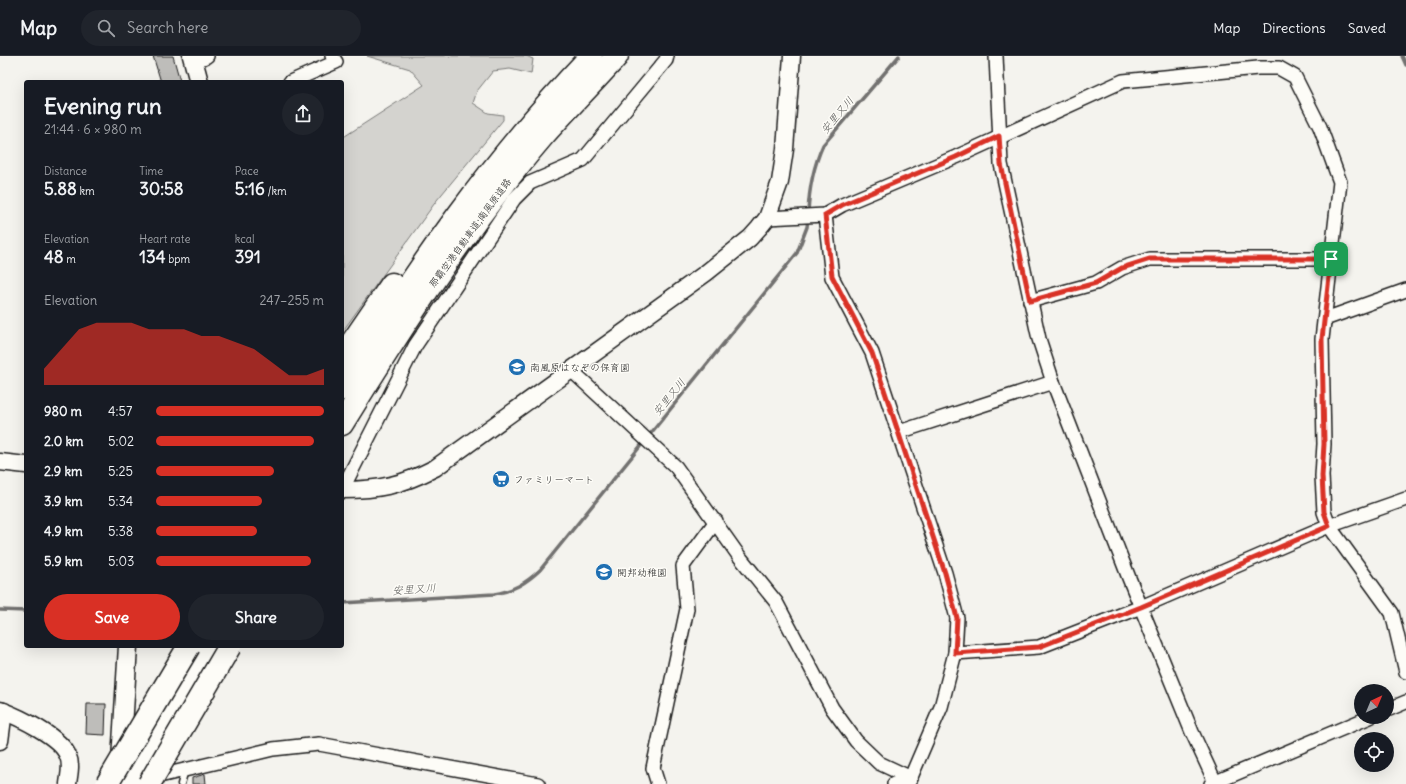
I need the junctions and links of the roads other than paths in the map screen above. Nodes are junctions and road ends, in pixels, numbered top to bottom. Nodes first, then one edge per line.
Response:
1 (332, 56) edge
2 (591, 56) edge
3 (617, 56) edge
4 (667, 56) edge
5 (792, 56) edge
6 (996, 56) edge
7 (198, 58) edge
8 (199, 80) edge
9 (295, 80) edge
10 (999, 136) junction
11 (468, 200) junction
12 (825, 215) junction
13 (767, 218) junction
14 (1331, 259) junction
15 (1406, 290) edge
16 (1030, 301) junction
17 (1325, 319) junction
18 (344, 354) edge
19 (570, 369) junction
20 (1053, 382) junction
21 (344, 386) edge
22 (344, 421) edge
23 (899, 432) junction
24 (0, 462) edge
25 (24, 465) edge
26 (344, 486) edge
27 (344, 490) edge
28 (1406, 499) edge
29 (716, 521) junction
30 (1329, 526) junction
31 (1141, 607) junction
32 (128, 648) edge
33 (171, 648) edge
34 (188, 648) edge
35 (209, 648) edge
36 (229, 648) edge
37 (955, 653) junction
38 (1406, 672) edge
39 (1406, 702) edge
40 (1394, 707) edge
41 (2, 710) edge
42 (1354, 724) edge
43 (0, 741) edge
44 (185, 770) junction
45 (910, 781) edge
46 (1214, 783) edge
47 (68, 784) edge
48 (93, 784) edge
49 (107, 784) edge
50 (117, 784) edge
51 (129, 784) edge
52 (134, 784) edge
53 (149, 784) edge
54 (181, 784) edge
55 (538, 784) edge
56 (658, 784) edge
57 (894, 784) edge

1 - 9 street
2 - 11 highway, 那覇空港自動車道;南風原道路
3 - 22 highway, 那覇空港自動車道;南風原道路
4 - 26 street
5 - 13 street
6 - 10 street
7 - 8 main road
10 - 12 street
10 - 14 street
10 - 16 street
11 - 18 highway
11 - 21 highway, 那覇空港自動車道;南風原道路
12 - 13 street
12 - 23 street
13 - 19 street
14 - 16 street
14 - 17 street
15 - 17 street
16 - 20 street
17 - 30 street
19 - 27 street
19 - 29 street
20 - 23 street
20 - 31 street
23 - 37 street
24 - 25 street
28 - 30 street
29 - 45 street
29 - 56 street
30 - 31 street
30 - 38 street
31 - 37 street
31 - 46 street
32 - 50 main road
33 - 48 highway
34 - 49 highway, bridge
35 - 51 highway
36 - 53 highway, bridge
37 - 45 street
39 - 40 street
41 - 43 street
41 - 47 street
42 - 46 street
44 - 52 street
44 - 54 lane
44 - 55 street
45 - 57 street

